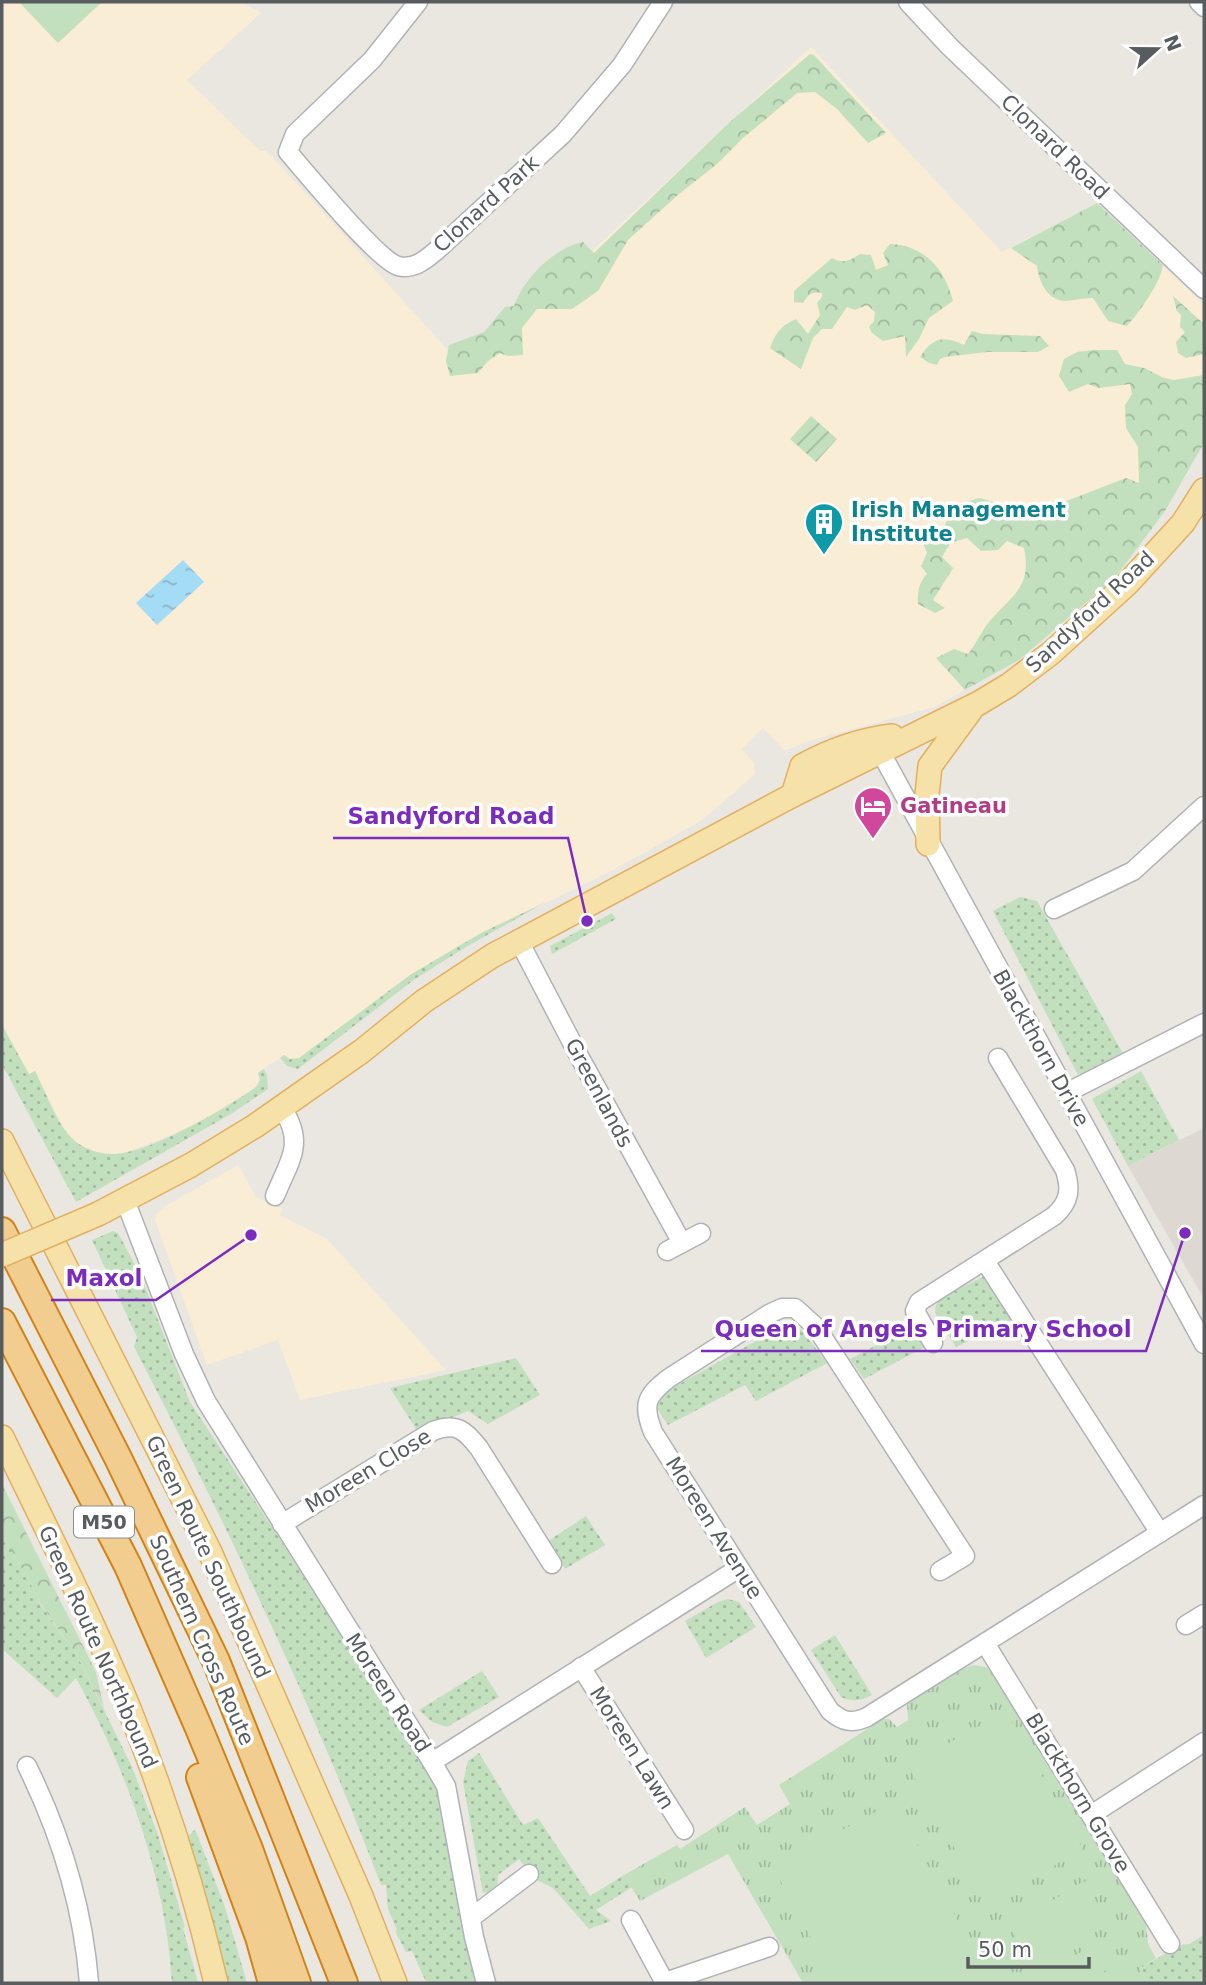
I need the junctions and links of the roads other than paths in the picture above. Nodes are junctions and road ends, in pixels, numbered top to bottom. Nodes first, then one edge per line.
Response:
1 (418, 2) edge
2 (663, 2) edge
3 (908, 2) edge
4 (1199, 2) edge
5 (1204, 7) edge
6 (1204, 289) edge
7 (1204, 490) edge
8 (975, 704) junction
9 (919, 732) junction
10 (880, 751) junction
11 (793, 795) junction
12 (1204, 806) edge
13 (928, 844) junction
14 (1054, 909) dead end
15 (519, 941) junction
16 (1204, 1023) edge
17 (998, 1058) dead end
18 (1066, 1093) junction
19 (282, 1108) junction
20 (2, 1141) edge
21 (275, 1196) dead end
22 (125, 1200) junction
23 (2, 1231) edge
24 (701, 1233) dead end
25 (2, 1255) edge
26 (985, 1261) junction
27 (2, 1322) edge
28 (933, 1343) dead end
29 (1204, 1344) edge
30 (38, 1396) junction
31 (2, 1437) edge
32 (1204, 1504) edge
33 (282, 1524) junction
34 (1160, 1533) junction
35 (552, 1564) dead end
36 (739, 1568) junction
37 (940, 1571) dead end
38 (1204, 1614) edge
39 (1186, 1625) dead end
40 (985, 1643) junction
41 (216, 1661) junction
42 (581, 1667) junction
43 (1204, 1742) edge
44 (432, 1762) junction
45 (27, 1766) dead end
46 (1091, 1815) junction
47 (684, 1830) dead end
48 (529, 1874) dead end
49 (471, 1918) junction
50 (631, 1920) dead end
51 (1170, 1944) dead end
52 (769, 1947) dead end
53 (89, 1983) edge
54 (216, 1983) edge
55 (272, 1983) edge
56 (297, 1983) edge
57 (344, 1983) edge
58 (358, 1983) edge
59 (395, 1983) edge
60 (486, 1983) edge
61 (665, 1983) edge

1 - 2 street, Clonard Park
3 - 6 street, Clonard Road
4 - 5 street
7 - 8 main road, Sandyford Road
8 - 9 main road, Sandyford Road
8 - 13 main road
9 - 10 main road, Sandyford Road
9 - 11 main road, Sandyford Road
10 - 11 main road, Sandyford Road
10 - 13 street, Blackthorn Drive
11 - 15 main road, Sandyford Road
12 - 14 street
13 - 18 street, Blackthorn Drive
15 - 19 main road, Sandyford Road
15 - 24 street, Greenlands
16 - 18 street
17 - 26 street
18 - 29 street, Blackthorn Drive
19 - 21 street
19 - 22 main road, Sandyford Road
20 - 59 main road, Green Route Southbound
22 - 25 main road, Sandyford Road, bridge
22 - 33 street, Moreen Road
23 - 41 highway, Southern Cross Route / M50
26 - 28 street
26 - 34 street
27 - 30 highway, Southern Cross Route / M50
30 - 55 highway
30 - 56 highway, Southern Cross Route / M50
31 - 54 main road, Green Route Northbound
32 - 34 street, Moreen Avenue
33 - 35 street, Moreen Close
33 - 44 street, Moreen Road
34 - 40 street, Moreen Avenue
36 - 37 street, Moreen Avenue
36 - 40 street, Moreen Avenue
36 - 42 street, Moreen Road
38 - 39 street
40 - 46 street, Blackthorn Grove
41 - 57 highway, Southern Cross Route / M50
41 - 58 highway
42 - 44 street, Moreen Road
42 - 47 street, Moreen Lawn
43 - 46 street
44 - 49 street
45 - 53 street
46 - 51 street, Blackthorn Grove
48 - 49 street
49 - 60 street
50 - 61 street
52 - 61 street

